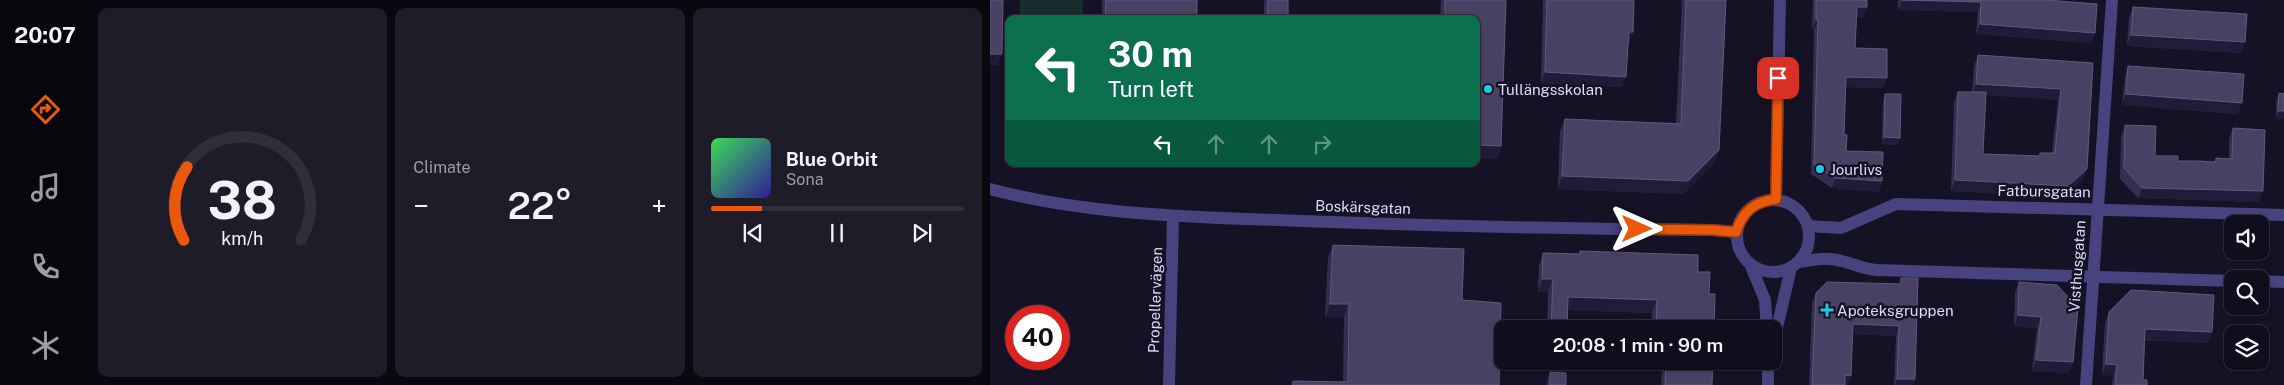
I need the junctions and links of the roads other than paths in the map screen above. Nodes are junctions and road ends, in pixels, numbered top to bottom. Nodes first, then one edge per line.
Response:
1 (1780, 0) edge
2 (2112, 0) edge
3 (990, 189) edge
4 (1776, 199) junction
5 (2097, 209) junction
6 (2284, 215) edge
7 (1173, 216) junction
8 (1808, 226) junction
9 (1736, 232) junction
10 (1750, 264) junction
11 (1795, 265) junction
12 (2092, 277) junction
13 (2224, 281) edge
14 (2269, 281) edge
15 (2284, 282) edge
16 (1766, 320) edge
17 (1780, 320) edge
18 (1769, 370) edge
19 (1169, 385) edge
20 (1768, 385) edge
21 (2086, 385) edge

1 - 4 street
2 - 5 street, Visthusgatan
3 - 7 street, Boskärsgatan
4 - 8 street
4 - 9 street
5 - 6 street, Fatbursgatan
5 - 8 street, Fatbursgatan
5 - 12 street, Visthusgatan
7 - 9 street, Boskärsgatan
7 - 19 street, Propellervägen
8 - 11 street
9 - 10 street
10 - 11 street
10 - 16 street
11 - 12 street
11 - 17 street
12 - 13 street
12 - 21 street, Visthusgatan
14 - 15 street
18 - 20 street

